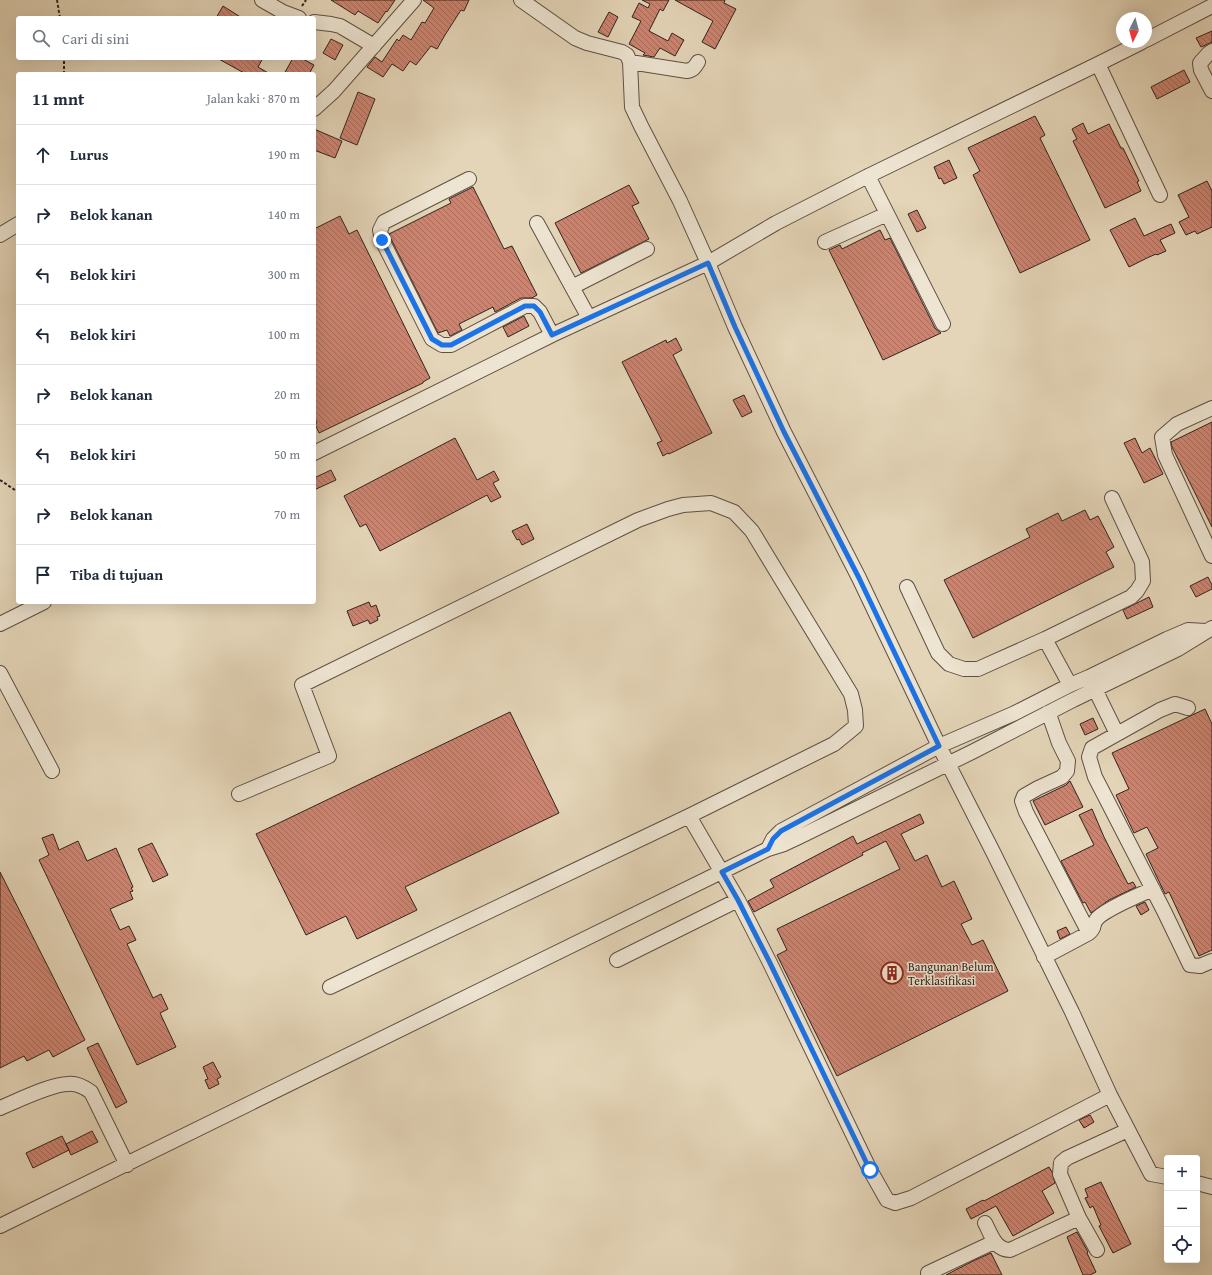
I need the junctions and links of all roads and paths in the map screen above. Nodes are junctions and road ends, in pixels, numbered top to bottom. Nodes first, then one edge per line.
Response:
1 (57, 0) edge
2 (262, 0) edge
3 (414, 0) edge
4 (521, 0) edge
5 (1212, 6) edge
6 (60, 16) edge
7 (294, 16) edge
8 (316, 22) edge
9 (1152, 37) edge
10 (374, 46) junction
11 (1130, 48) edge
12 (1212, 51) edge
13 (64, 60) edge
14 (630, 62) junction
15 (698, 62) dead end
16 (1098, 64) junction
17 (64, 72) edge
18 (1212, 91) edge
19 (316, 107) edge
20 (868, 176) junction
21 (469, 179) dead end
22 (1160, 195) dead end
23 (887, 214) junction
24 (537, 223) dead end
25 (16, 225) edge
26 (0, 235) edge
27 (825, 242) dead end
28 (648, 249) dead end
29 (708, 263) junction
30 (572, 287) junction
31 (589, 318) junction
32 (943, 324) dead end
33 (552, 335) junction
34 (1212, 408) edge
35 (316, 452) edge
36 (0, 480) edge
37 (16, 491) edge
38 (1112, 498) dead end
39 (1212, 556) edge
40 (907, 587) dead end
41 (40, 604) edge
42 (0, 624) edge
43 (1209, 629) edge
44 (1045, 639) junction
45 (0, 672) edge
46 (1089, 677) junction
47 (1070, 685) junction
48 (1096, 689) junction
49 (1188, 708) dead end
50 (1047, 713) junction
51 (1117, 734) junction
52 (939, 746) junction
53 (948, 764) junction
54 (52, 771) dead end
55 (239, 794) dead end
56 (689, 816) junction
57 (768, 849) junction
58 (722, 872) junction
59 (1152, 889) junction
60 (738, 900) junction
61 (1089, 933) junction
62 (1044, 957) junction
63 (618, 960) dead end
64 (1212, 960) edge
65 (330, 987) dead end
66 (1110, 1095) junction
67 (0, 1108) edge
68 (1128, 1130) junction
69 (127, 1165) junction
70 (1164, 1176) edge
71 (1200, 1184) edge
72 (1212, 1187) edge
73 (1079, 1218) junction
74 (985, 1223) dead end
75 (0, 1226) edge
76 (994, 1242) junction
77 (1097, 1250) dead end
78 (928, 1273) dead end

1 - 6 path
2 - 7 street
3 - 10 street
4 - 14 street
5 - 9 street
8 - 10 street
10 - 19 street
11 - 16 street
12 - 18 street
13 - 17 path
14 - 15 street
14 - 29 street
16 - 20 street
16 - 22 street
20 - 23 street
20 - 29 street
21 - 33 street
23 - 27 street
23 - 32 street
24 - 30 street
25 - 26 street
28 - 30 street
29 - 31 street
29 - 52 street
30 - 31 street
31 - 33 street
33 - 35 street
34 - 39 street
36 - 37 path
38 - 44 street
40 - 44 street
41 - 42 street
43 - 46 street
43 - 48 street
44 - 47 street
45 - 54 street
46 - 47 street
46 - 48 street
47 - 52 street
48 - 50 street
48 - 51 street
49 - 51 street
50 - 53 street
50 - 61 street
51 - 59 street
52 - 53 street
52 - 57 street
53 - 57 street
53 - 62 street
55 - 56 street
56 - 58 street
56 - 65 street
57 - 58 street
58 - 60 street
58 - 69 street
59 - 61 street
59 - 64 street
60 - 63 street
60 - 66 street
61 - 62 street
62 - 66 street
66 - 68 street
67 - 69 street
68 - 70 street
68 - 73 street
69 - 75 street
71 - 72 street
73 - 76 street
73 - 77 street
74 - 76 street
76 - 78 street

